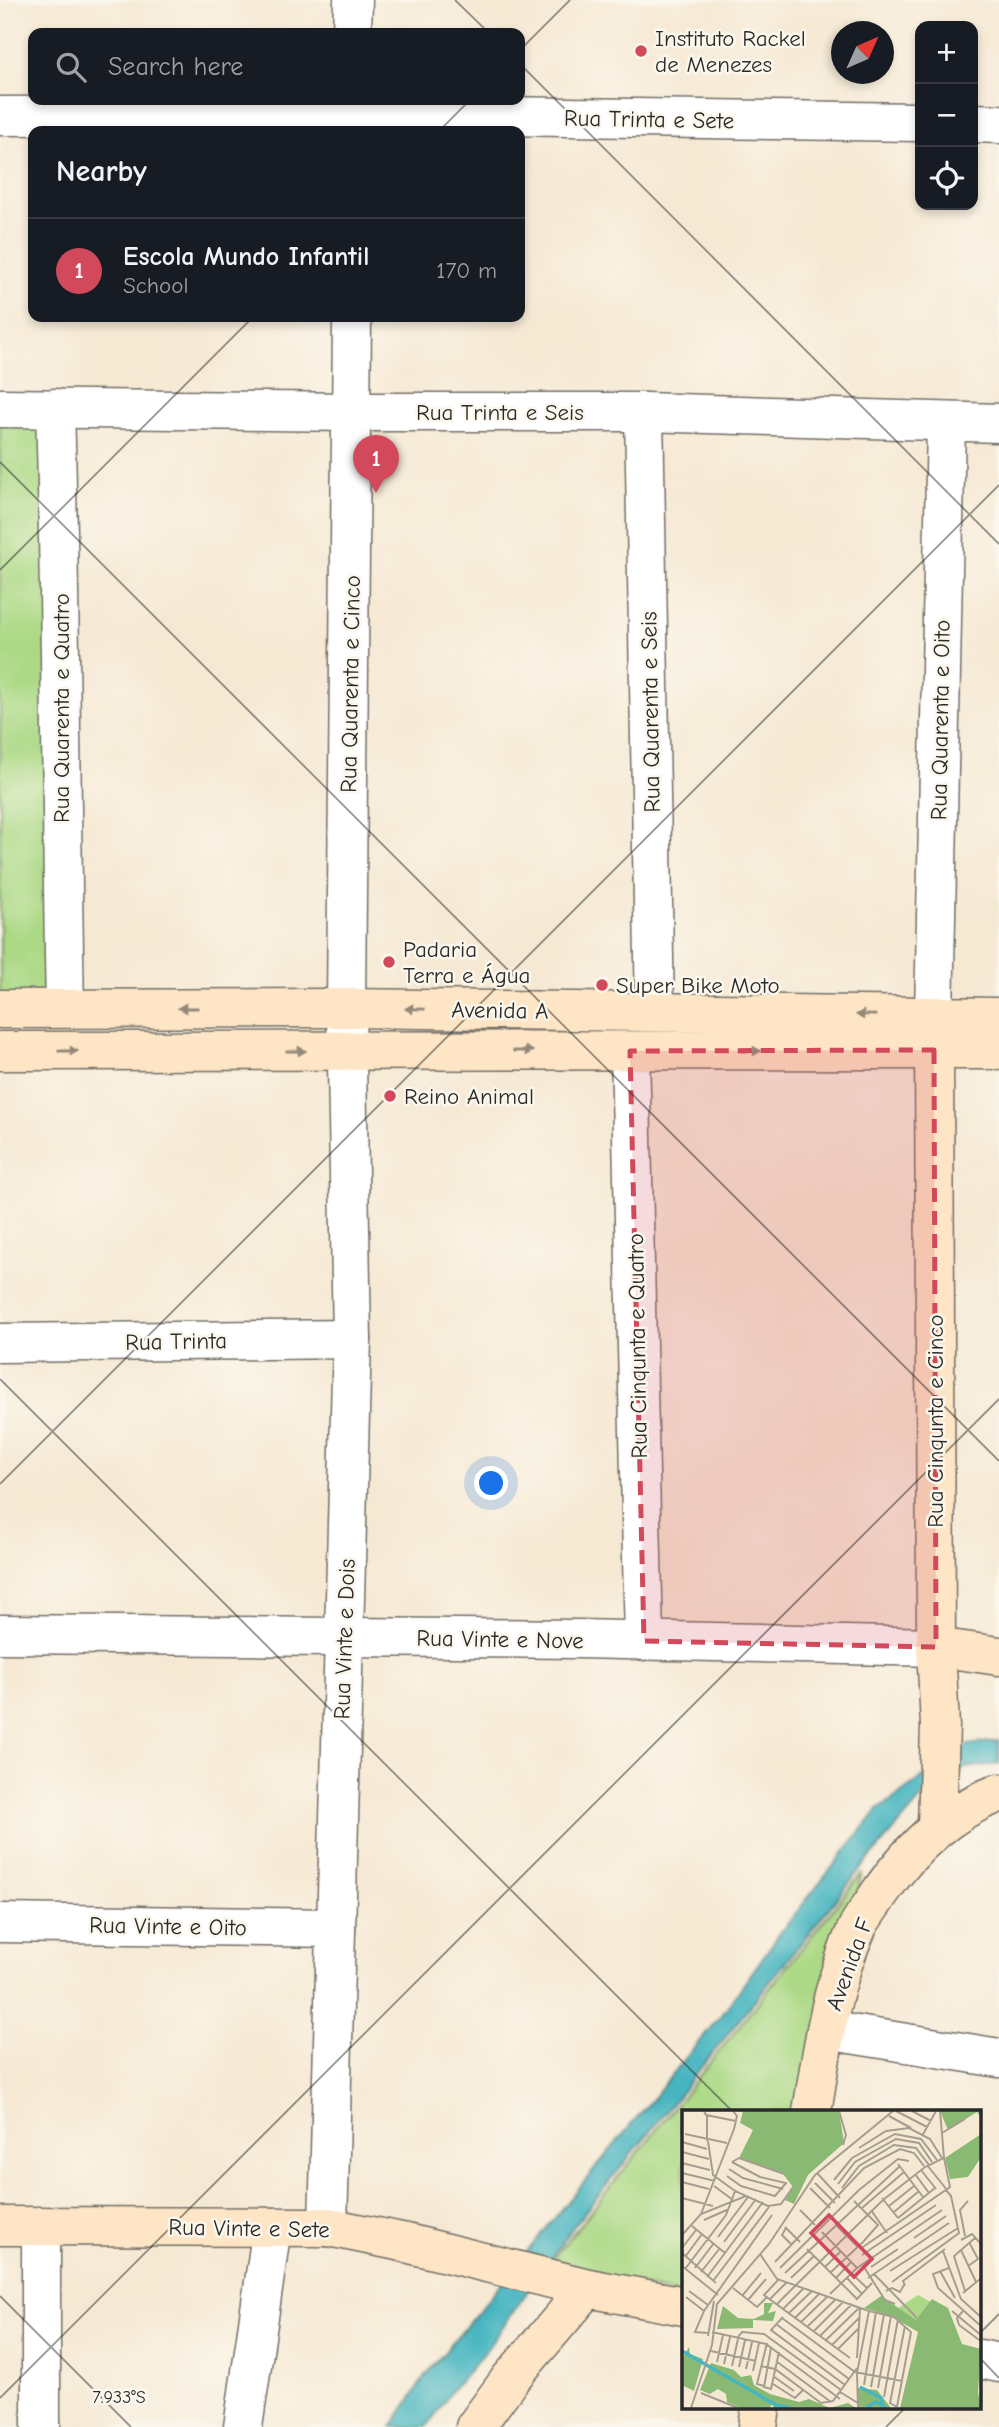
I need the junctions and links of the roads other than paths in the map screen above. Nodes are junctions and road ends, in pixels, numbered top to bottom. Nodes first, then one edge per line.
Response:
1 (353, 0) edge
2 (352, 28) edge
3 (351, 115) edge
4 (0, 116) edge
5 (915, 122) edge
6 (978, 123) edge
7 (999, 124) edge
8 (352, 322) edge
9 (0, 408) edge
10 (55, 408) junction
11 (353, 412) junction
12 (644, 412) junction
13 (946, 423) junction
14 (999, 423) edge
15 (65, 1008) junction
16 (346, 1008) junction
17 (0, 1009) edge
18 (655, 1012) junction
19 (999, 1017) edge
20 (934, 1033) junction
21 (999, 1050) edge
22 (0, 1051) edge
23 (347, 1051) junction
24 (630, 1052) junction
25 (352, 1339) junction
26 (0, 1343) edge
27 (0, 1634) edge
28 (345, 1637) junction
29 (644, 1641) junction
30 (936, 1647) junction
31 (999, 1656) edge
32 (999, 1793) edge
33 (938, 1813) junction
34 (0, 1923) edge
35 (336, 1928) junction
36 (825, 2030) junction
37 (999, 2058) edge
38 (812, 2110) edge
39 (0, 2226) edge
40 (41, 2226) junction
41 (272, 2227) junction
42 (328, 2227) junction
43 (581, 2286) junction
44 (682, 2306) edge
45 (41, 2427) edge
46 (243, 2427) edge
47 (475, 2427) edge

1 - 2 street
3 - 4 street, Rua Trinta e Sete
3 - 5 street, Rua Trinta e Sete
6 - 7 street
8 - 11 street, Rua Quarenta e Cinco
9 - 10 street, Rua Trinta e Seis
10 - 11 street, Rua Trinta e Seis
10 - 15 street, Rua Quarenta e Quatro
11 - 12 street, Rua Trinta e Seis
11 - 16 street, Rua Quarenta e Cinco
12 - 13 street, Rua Trinta e Seis
12 - 18 street, Rua Quarenta e Seis
13 - 14 street, Rua Trinta e Seis
13 - 20 street, Rua Quarenta e Oito
16 -> 15 street, Avenida A
15 - 17 street, Avenida A
18 -> 16 street, Avenida A
16 - 23 street, Rua Quarenta e Cinco
20 -> 18 street, Avenida A
19 - 20 street, Avenida A
20 - 21 street, Avenida A
24 -> 20 street, Avenida A
20 - 30 street, Rua Cinqunta e Cinco
22 -> 23 street, Avenida A
23 -> 24 street, Avenida A
23 - 25 street, Rua Vinte e Dois
24 - 29 street, Rua Cinqunta e Quatro
25 - 26 street, Rua Trinta
25 - 28 street, Rua Vinte e Dois
27 - 28 street, Rua Vinte e Nove
28 - 29 street, Rua Vinte e Nove
28 - 35 street, Rua Vinte e Dois
29 - 30 street, Rua Vinte e Nove
30 - 31 street, Rua Vinte e Nove
30 - 33 street, Rua Cinqunta e Cinco
32 - 33 street, Avenida F
33 - 36 street, Avenida F
34 - 35 street, Rua Vinte e Oito
35 - 42 street, Rua Vinte e Dois
36 - 37 street
36 - 38 street, Avenida F
39 - 40 street, Rua Vinte e Sete
40 - 41 street, Rua Vinte e Sete
40 - 45 street
41 - 42 street, Rua Vinte e Sete
41 - 46 street
42 - 43 street, Rua Vinte e Sete
43 - 44 street, Rua Vinte e Sete
43 - 47 street

